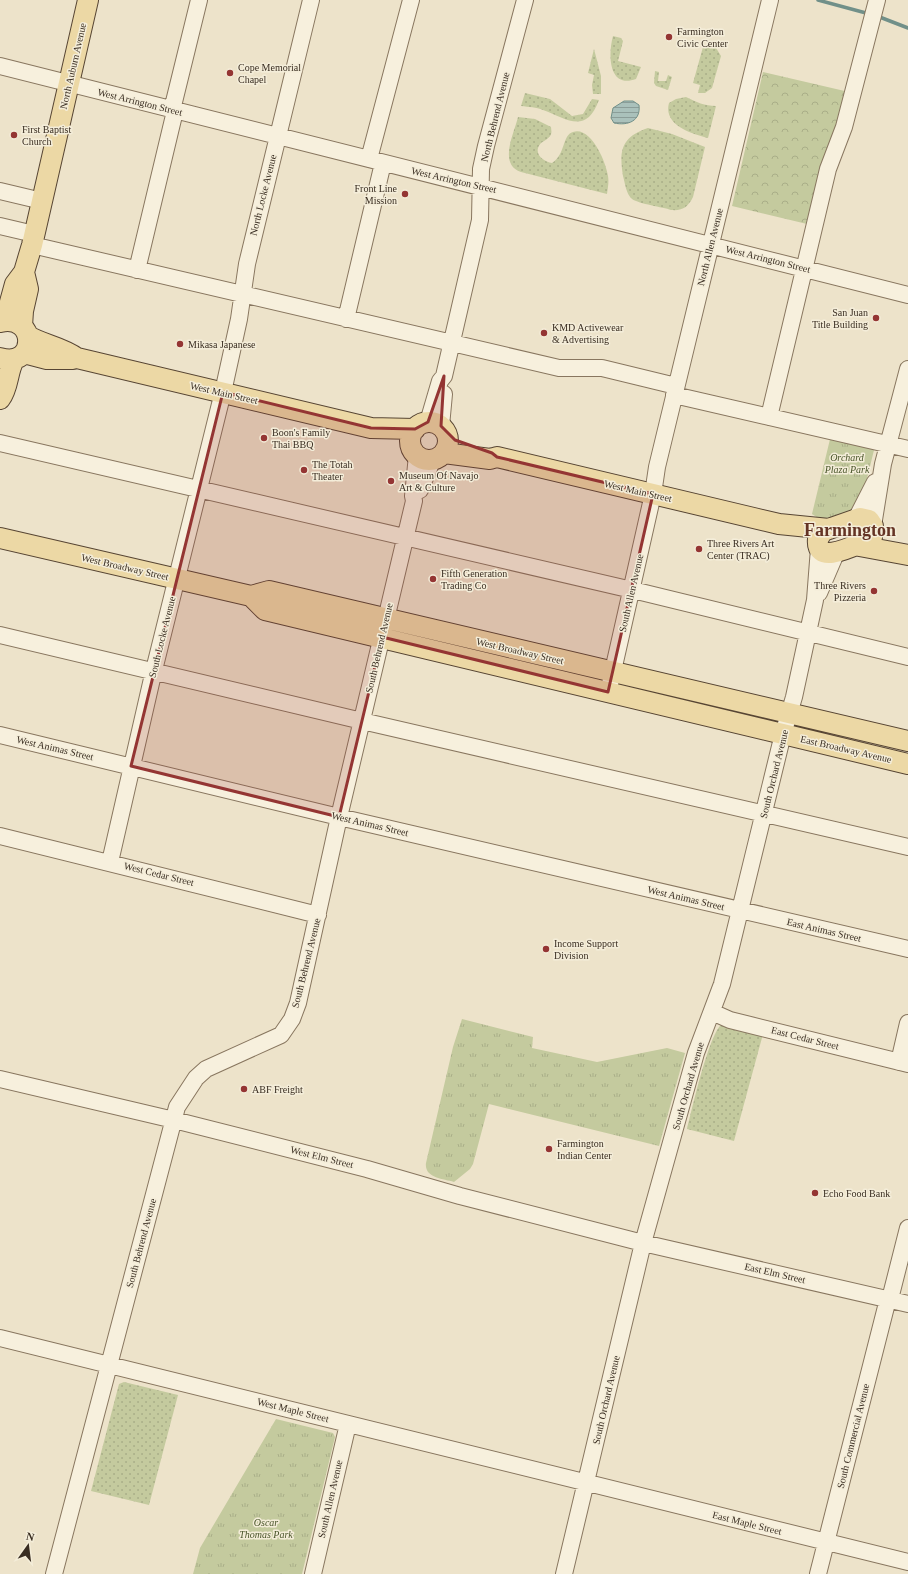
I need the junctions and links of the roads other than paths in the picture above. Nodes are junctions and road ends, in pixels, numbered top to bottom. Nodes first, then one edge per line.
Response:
1 (88, 0) edge
2 (200, 0) edge
3 (311, 0) edge
4 (411, 0) edge
5 (525, 0) edge
6 (770, 0) edge
7 (877, 0) edge
8 (0, 66) edge
9 (68, 84) junction
10 (173, 111) junction
11 (277, 137) junction
12 (376, 161) junction
13 (482, 188) junction
14 (0, 191) edge
15 (42, 201) junction
16 (0, 226) edge
17 (33, 240) junction
18 (710, 244) junction
19 (805, 268) junction
20 (137, 270) junction
21 (242, 295) junction
22 (908, 295) edge
23 (346, 319) junction
24 (13, 339) edge
25 (451, 344) junction
26 (908, 369) edge
27 (675, 390) junction
28 (223, 392) junction
29 (0, 399) edge
30 (769, 417) junction
31 (429, 441) junction
32 (0, 443) edge
33 (888, 445) junction
34 (908, 449) edge
35 (199, 489) junction
36 (653, 494) junction
37 (868, 526) junction
38 (405, 537) junction
39 (0, 538) edge
40 (832, 544) junction
41 (908, 550) edge
42 (908, 555) edge
43 (177, 579) junction
44 (631, 590) junction
45 (384, 628) junction
46 (809, 633) junction
47 (0, 635) edge
48 (908, 657) edge
49 (154, 670) junction
50 (612, 672) junction
51 (608, 692) junction
52 (790, 714) junction
53 (362, 721) junction
54 (783, 734) junction
55 (0, 735) edge
56 (908, 741) edge
57 (908, 764) edge
58 (132, 766) junction
59 (764, 814) junction
60 (339, 817) junction
61 (0, 836) edge
62 (908, 847) edge
63 (110, 862) junction
64 (741, 910) junction
65 (318, 915) junction
66 (908, 950) edge
67 (712, 1012) junction
68 (908, 1023) edge
69 (903, 1063) edge
70 (0, 1079) edge
71 (174, 1120) junction
72 (908, 1228) edge
73 (643, 1243) junction
74 (889, 1299) junction
75 (908, 1304) edge
76 (0, 1338) edge
77 (108, 1365) junction
78 (348, 1424) junction
79 (586, 1484) junction
80 (826, 1542) junction
81 (908, 1562) edge
82 (54, 1574) edge
83 (313, 1574) edge
84 (564, 1574) edge
85 (818, 1574) edge

1 - 9 main road, North Auburn Avenue
2 - 10 street
3 - 11 street, North Locke Avenue
4 - 12 street
5 - 13 street, North Behrend Avenue
6 - 18 street, North Allen Avenue
7 - 19 street
8 - 9 street, West Arrington Street
9 - 10 street, West Arrington Street
9 - 15 main road, North Auburn Avenue
10 - 11 street, West Arrington Street
10 - 20 street
11 - 12 street, West Arrington Street
11 - 21 street, North Locke Avenue
12 - 13 street, West Arrington Street
12 - 23 street
13 - 18 street, West Arrington Street
13 - 25 street, North Behrend Avenue
14 - 15 street
15 - 17 main road, North Auburn Avenue
16 - 17 street
17 - 20 street
17 - 24 main road, North Auburn Avenue
18 - 19 street, West Arrington Street
18 - 27 street, North Allen Avenue
19 - 22 street, West Arrington Street
19 - 30 street
20 - 21 street
21 - 23 street
21 - 28 street, North Locke Avenue
23 - 25 street
24 - 28 main road, West Main Street
24 - 29 main road, North Auburn Avenue
25 - 27 street
25 - 31 street, North Behrend Avenue
26 - 33 street
27 - 30 street
27 - 36 street, North Allen Avenue
28 - 31 main road, West Main Street
28 - 35 street, South Locke Avenue
30 - 33 street
31 - 36 main road, West Main Street
31 - 38 street, South Behrend Avenue
32 - 35 street
33 - 34 street
33 - 37 street
35 - 38 street
35 - 43 street, South Locke Avenue
36 - 40 main road, West Main Street
36 - 44 street, South Allen Avenue
37 - 40 main road
37 - 40 main road
37 - 41 main road
38 - 44 street
38 - 45 street, South Behrend Avenue
39 - 43 main road, West Broadway Street
40 - 42 main road, West Main Street
40 - 46 street, South Orchard Avenue
43 - 45 main road, West Broadway Street
43 - 49 street, South Locke Avenue
44 - 46 street
44 - 50 street, South Allen Avenue
45 - 50 main road, West Broadway Street
45 - 51 main road, West Broadway Street
45 - 53 street, South Behrend Avenue
46 - 48 street
46 - 52 street, South Orchard Avenue
47 - 49 street
49 - 53 street
49 - 58 street, South Locke Avenue
50 - 51 street, South Allen Avenue
50 - 52 main road, West Broadway Street
51 - 54 main road, West Broadway Street
52 - 54 street, South Orchard Avenue
52 - 56 main road
53 - 59 street
53 - 60 street, South Behrend Avenue
54 - 57 main road, East Broadway Avenue
54 - 59 street, South Orchard Avenue
55 - 58 street, West Animas Street
58 - 60 street, West Animas Street
58 - 63 street, South Locke Avenue
59 - 62 street
59 - 64 street, South Orchard Avenue
60 - 64 street, West Animas Street
60 - 65 street, South Behrend Avenue
61 - 63 street, West Cedar Street
63 - 65 street, West Cedar Street
64 - 66 street, East Animas Street
64 - 67 street, South Orchard Avenue
65 - 71 street, South Behrend Avenue
67 - 69 street, East Cedar Street
67 - 73 street, South Orchard Avenue
68 - 69 street
70 - 71 street, West Elm Street
71 - 73 street, West Elm Street
71 - 77 street, South Behrend Avenue
72 - 74 street, South Commercial Avenue
73 - 74 street, East Elm Street
73 - 79 street, South Orchard Avenue
74 - 75 street, East Elm Street
74 - 80 street, South Commercial Avenue
76 - 77 street, West Maple Street
77 - 78 street, West Maple Street
77 - 82 street, South Behrend Avenue
78 - 79 street, West Maple Street
78 - 83 street, South Allen Avenue
79 - 80 street, East Maple Street
79 - 84 street, South Orchard Avenue
80 - 81 street, East Maple Street
80 - 85 street, South Commercial Avenue

